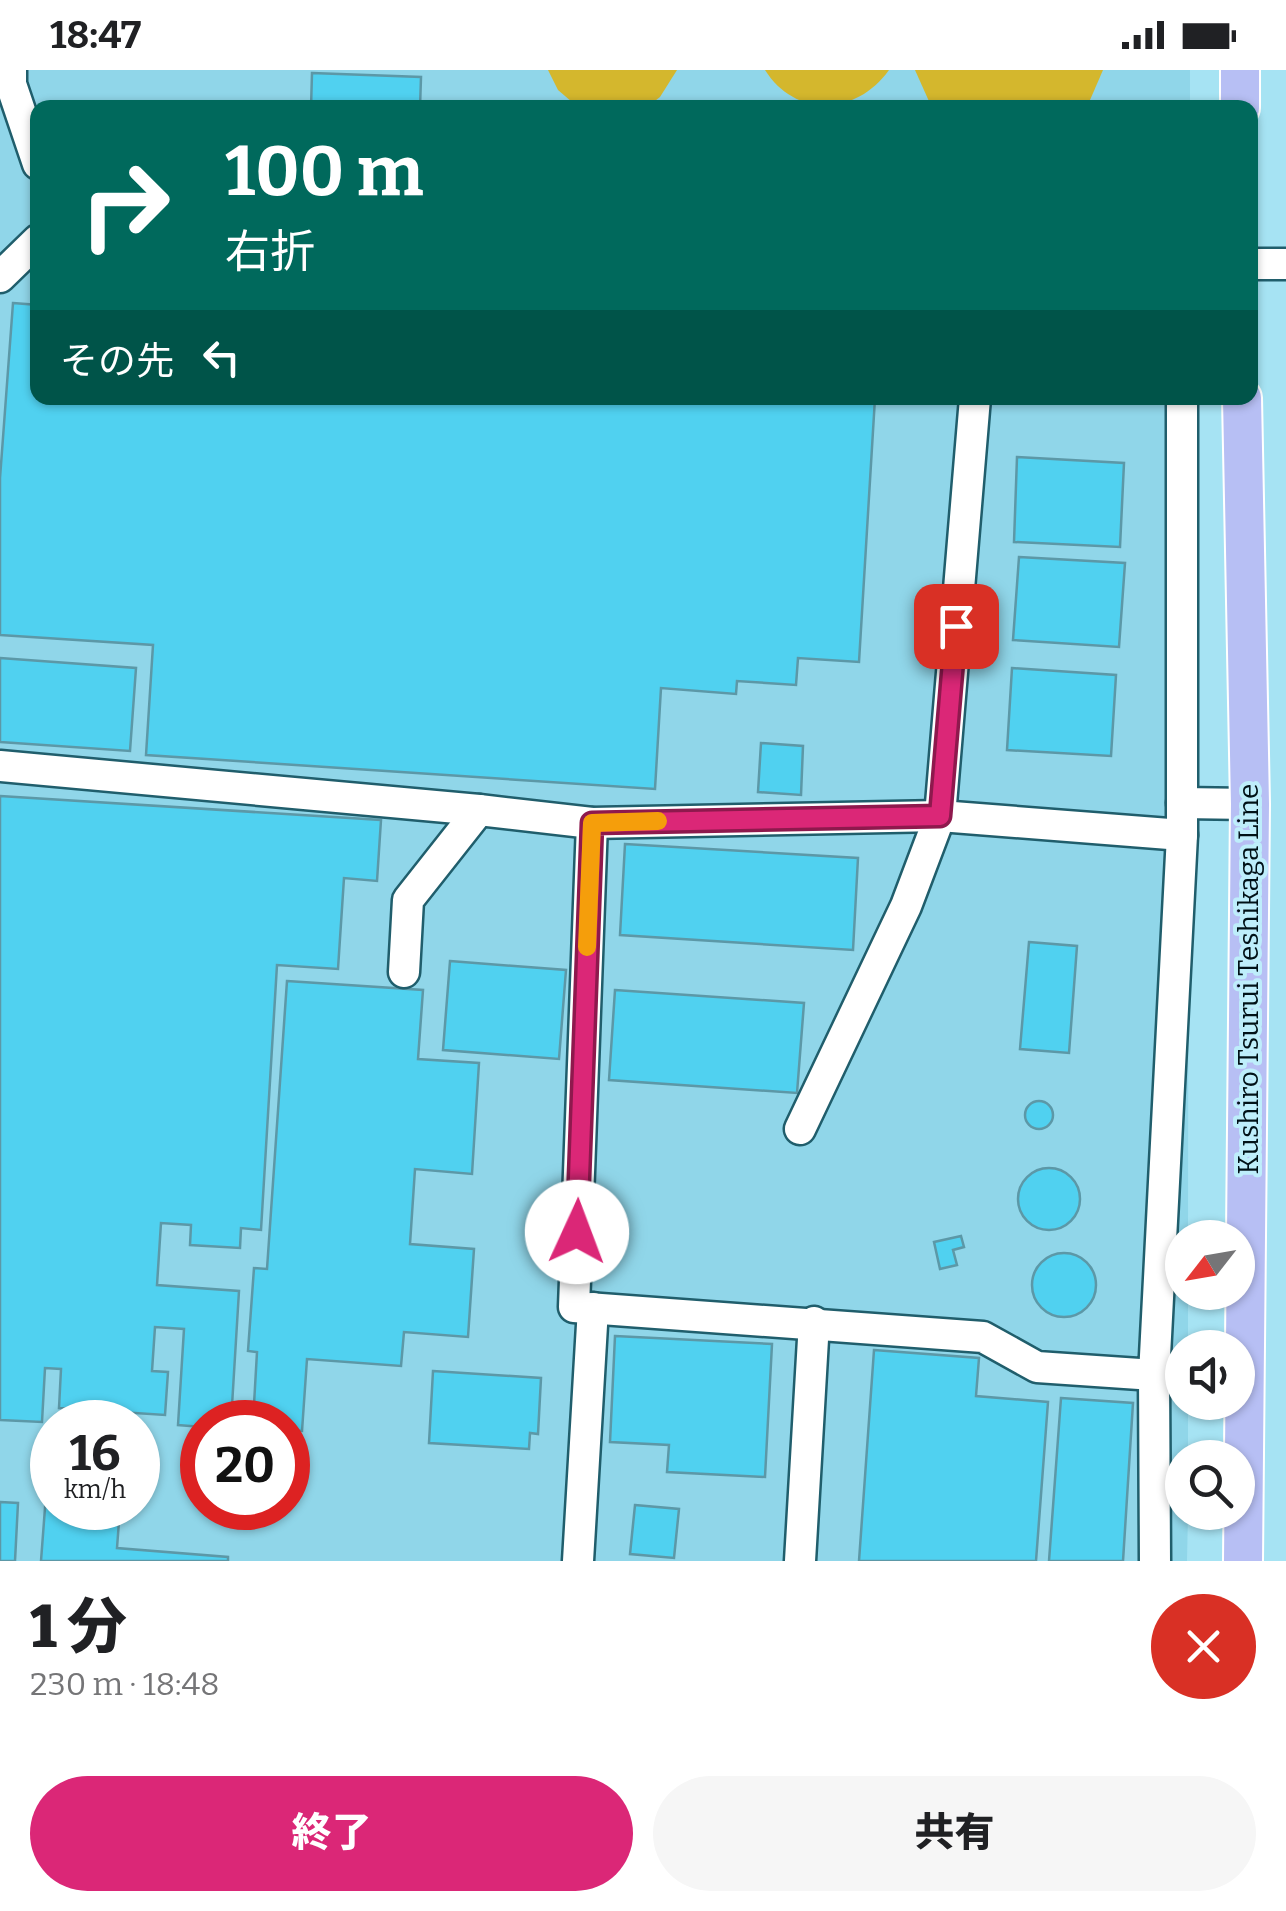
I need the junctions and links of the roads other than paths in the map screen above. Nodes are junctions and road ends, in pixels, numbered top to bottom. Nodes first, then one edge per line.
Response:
1 (1240, 70) edge
2 (7, 79) edge
3 (1240, 100) edge
4 (30, 142) edge
5 (30, 248) edge
6 (1258, 264) edge
7 (1286, 264) edge
8 (0, 277) edge
9 (974, 405) edge
10 (1182, 405) edge
11 (1242, 405) edge
12 (0, 766) edge
13 (1182, 803) junction
14 (1250, 804) junction
15 (480, 810) junction
16 (940, 816) junction
17 (592, 823) junction
18 (1182, 835) junction
19 (404, 972) dead end
20 (800, 1129) dead end
21 (593, 1308) junction
22 (814, 1322) junction
23 (1154, 1375) junction
24 (578, 1561) edge
25 (800, 1561) edge
26 (1155, 1561) edge
27 (1243, 1561) edge

1 - 3 main road
2 - 4 lane
5 - 8 lane
6 - 7 lane
9 - 16 lane
10 - 13 lane
11 - 14 main road, Kushiro Tsurui Teshikaga Line
12 - 15 lane
13 - 14 lane
13 - 18 lane
14 - 27 main road, Kushiro Tsurui Teshikaga Line
15 - 17 lane
15 - 19 lane
16 - 17 lane
16 - 18 lane
16 - 20 lane
17 - 21 lane
18 - 23 lane
21 - 22 lane
21 - 24 lane
22 - 23 lane
22 - 25 lane
23 - 26 lane

